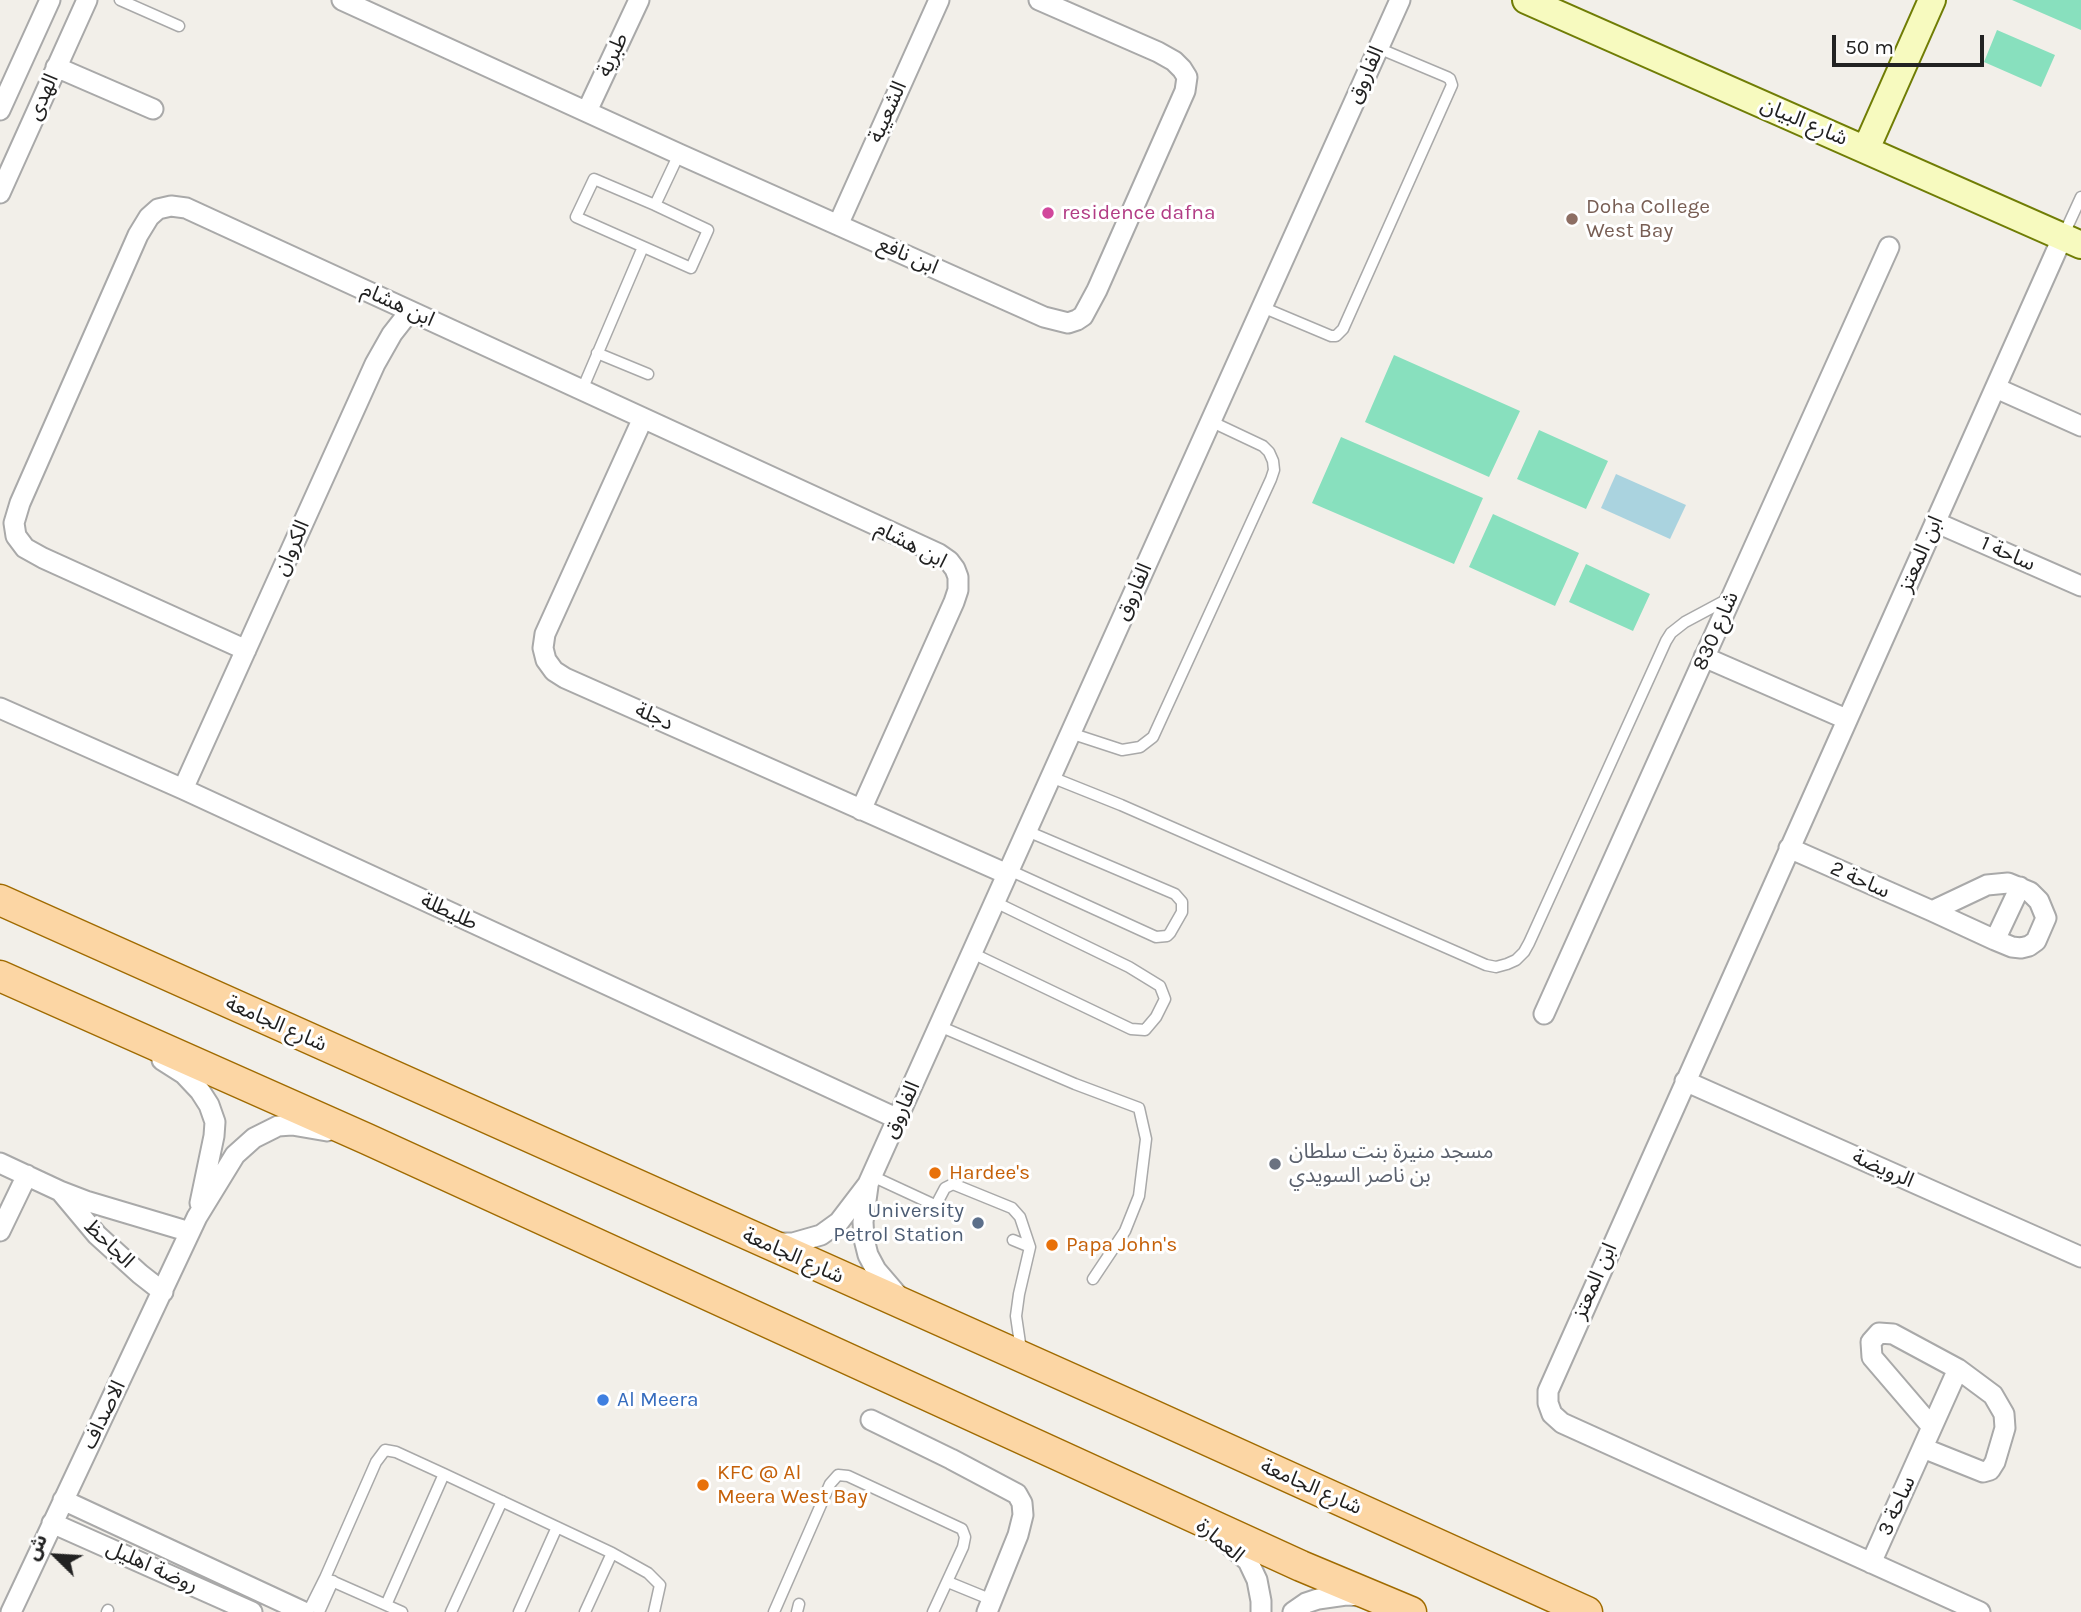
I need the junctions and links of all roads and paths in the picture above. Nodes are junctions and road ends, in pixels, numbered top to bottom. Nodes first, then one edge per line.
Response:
1 (50, 0) edge
2 (87, 0) edge
3 (120, 0) edge
4 (342, 0) edge
5 (639, 0) edge
6 (939, 0) edge
7 (1039, 0) edge
8 (1400, 0) edge
9 (1526, 0) edge
10 (1931, 0) edge
11 (179, 26) dead end
12 (1378, 48) junction
13 (56, 68) junction
14 (153, 109) dead end
15 (0, 110) edge
16 (587, 111) junction
17 (1866, 149) junction
18 (679, 154) junction
19 (0, 193) edge
20 (2081, 197) edge
21 (655, 205) junction
22 (838, 225) junction
23 (2072, 241) edge
24 (643, 247) junction
25 (1889, 247) dead end
26 (1262, 307) junction
27 (410, 311) junction
28 (597, 352) junction
29 (648, 374) dead end
30 (1996, 388) junction
31 (582, 390) junction
32 (643, 418) junction
33 (1210, 421) junction
34 (2081, 426) edge
35 (1936, 522) junction
36 (2081, 586) edge
37 (1731, 597) junction
38 (246, 650) junction
39 (1704, 657) junction
40 (0, 708) edge
41 (1846, 719) junction
42 (1070, 733) junction
43 (1051, 777) junction
44 (183, 789) junction
45 (860, 810) junction
46 (1027, 831) junction
47 (1788, 848) junction
48 (1008, 872) junction
49 (2020, 887) junction
50 (0, 900) edge
51 (995, 902) junction
52 (1932, 911) junction
53 (1995, 940) junction
54 (972, 953) junction
55 (0, 976) edge
56 (1544, 1014) dead end
57 (97, 1018) junction
58 (939, 1026) junction
59 (1685, 1081) junction
60 (898, 1119) junction
61 (367, 1139) junction
62 (0, 1163) edge
63 (27, 1175) junction
64 (870, 1180) junction
65 (60, 1191) junction
66 (194, 1225) junction
67 (0, 1231) edge
68 (1013, 1240) dead end
69 (766, 1243) junction
70 (1030, 1247) junction
71 (2081, 1257) edge
72 (1093, 1279) dead end
73 (163, 1292) junction
74 (907, 1307) junction
75 (1022, 1357) junction
76 (1958, 1369) junction
77 (871, 1420) dead end
78 (1932, 1427) junction
79 (1923, 1448) junction
80 (444, 1474) junction
81 (63, 1500) junction
82 (502, 1501) junction
83 (1185, 1512) junction
84 (52, 1522) junction
85 (557, 1527) junction
86 (612, 1553) junction
87 (195, 1562) junction
88 (1871, 1563) junction
89 (329, 1579) junction
90 (184, 1581) junction
91 (948, 1582) junction
92 (386, 1605) junction
93 (989, 1606) edge
94 (11, 1612) edge
95 (252, 1612) edge
96 (306, 1612) edge
97 (319, 1612) edge
98 (402, 1612) edge
99 (451, 1612) edge
100 (519, 1612) edge
101 (585, 1612) edge
102 (654, 1612) edge
103 (774, 1612) edge
104 (933, 1612) edge
105 (1261, 1612) edge
106 (1293, 1612) edge
107 (1410, 1612) edge
108 (1587, 1612) edge
109 (1980, 1612) edge

1 - 15 street, الهدى
2 - 13 street, الهدى
3 - 11 lane
4 - 16 street, ابن نافع
5 - 16 street, طبرية
6 - 22 street, الشعيبة
7 - 22 street, ابن نافع
8 - 12 street, الفاروق
9 - 17 street, شارع البيان
10 - 17 street
12 - 26 street, الفاروق
12 - 26 lane
13 - 14 street
13 - 19 street, الهدى
16 - 18 street, ابن نافع
17 - 23 street, شارع البيان
18 - 21 lane
18 - 22 street, ابن نافع
20 - 23 lane
21 - 24 lane
21 - 24 lane
23 - 30 street, ابن المعتز
24 - 28 lane
25 - 37 street, شارع 830
26 - 33 street, الفاروق
27 - 31 street, ابن هشام
27 - 38 street, الكروان
27 - 38 street, ابن هشام
28 - 29 lane
28 - 31 lane
30 - 34 street
30 - 35 street, ابن المعتز
31 - 32 street, ابن هشام
32 - 45 street, ابن هشام
32 - 45 street, دجلة
33 - 42 street, الفاروق
33 - 42 lane
35 - 36 street, ساحة 1
35 - 41 street, ابن المعتز
37 - 39 street, شارع 830
37 - 43 lane
38 - 44 street, الكروان
39 - 41 street
39 - 56 street, شارع 830
40 - 44 street, طليطلة
41 - 47 street, ابن المعتز
42 - 43 street, الفاروق
43 - 46 street, الفاروق
44 - 60 street, طليطلة
45 - 48 street, دجلة
46 - 48 street, الفاروق
46 - 48 lane
47 - 52 street, ساحة 2
47 - 59 street, ابن المعتز
48 - 51 street, الفاروق
49 - 52 street
49 - 53 street
49 - 53 street, ساحة 2
50 - 69 main road, شارع الجامعة
51 - 54 street, الفاروق
51 - 54 lane
52 - 53 street, ساحة 2
54 - 58 street, الفاروق
55 - 57 main road
57 - 61 main road
57 - 66 street, الاصداف
58 - 60 street, الفاروق
58 - 72 lane
59 - 71 street, الرويضة
59 - 88 street, ابن المعتز
60 - 64 street, الفاروق
61 - 66 street, الاصداف
61 - 83 main road
62 - 63 street, الجاحظ
63 - 65 street, الجاحظ
63 - 67 street
64 - 69 street, الفاروق
64 - 70 lane
64 - 74 street, الفاروق
65 - 66 street, الجاحظ
65 - 73 street, الجاحظ
66 - 73 street, الاصداف
68 - 70 lane
69 - 74 main road, شارع الجامعة
70 - 75 lane
73 - 81 street, الاصداف
74 - 75 main road, شارع الجامعة
75 - 108 main road, شارع الجامعة
76 - 78 street, ساحة 3
76 - 78 street
76 - 79 street
77 - 93 street
78 - 79 street, ساحة 3
79 - 88 street, ساحة 3
80 - 82 lane
80 - 89 lane
80 - 92 lane
81 - 84 street, الاصداف
81 - 87 street
82 - 85 lane
82 - 99 lane
83 - 105 street, العمارة
83 - 107 main road
84 - 90 street, روضة اهليل
84 - 94 street, الاصداف
85 - 86 lane
85 - 100 lane
86 - 101 lane
86 - 102 lane
87 - 90 lane
87 - 96 street
88 - 109 street, ابن المعتز
89 - 92 lane
89 - 96 lane
89 - 97 lane
90 - 95 street, روضة اهليل
91 - 93 lane
91 - 103 lane
91 - 104 lane
92 - 98 lane
106 - 107 street

